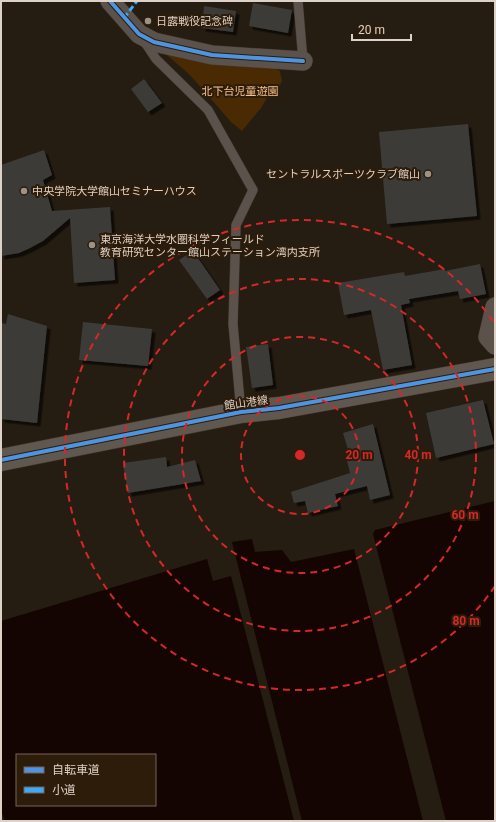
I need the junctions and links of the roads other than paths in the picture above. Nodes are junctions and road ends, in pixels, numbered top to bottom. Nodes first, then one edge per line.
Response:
1 (110, 1) edge
2 (298, 1) edge
3 (139, 34) junction
4 (302, 61) joint
5 (495, 307) edge
6 (495, 345) edge
7 (495, 369) edge
8 (241, 412) junction
9 (1, 460) edge

1 - 3 street
2 - 4 lane
3 - 4 street
3 - 8 lane
5 - 6 street
7 - 8 main road, 館山港線
8 - 9 main road, 館山港線

